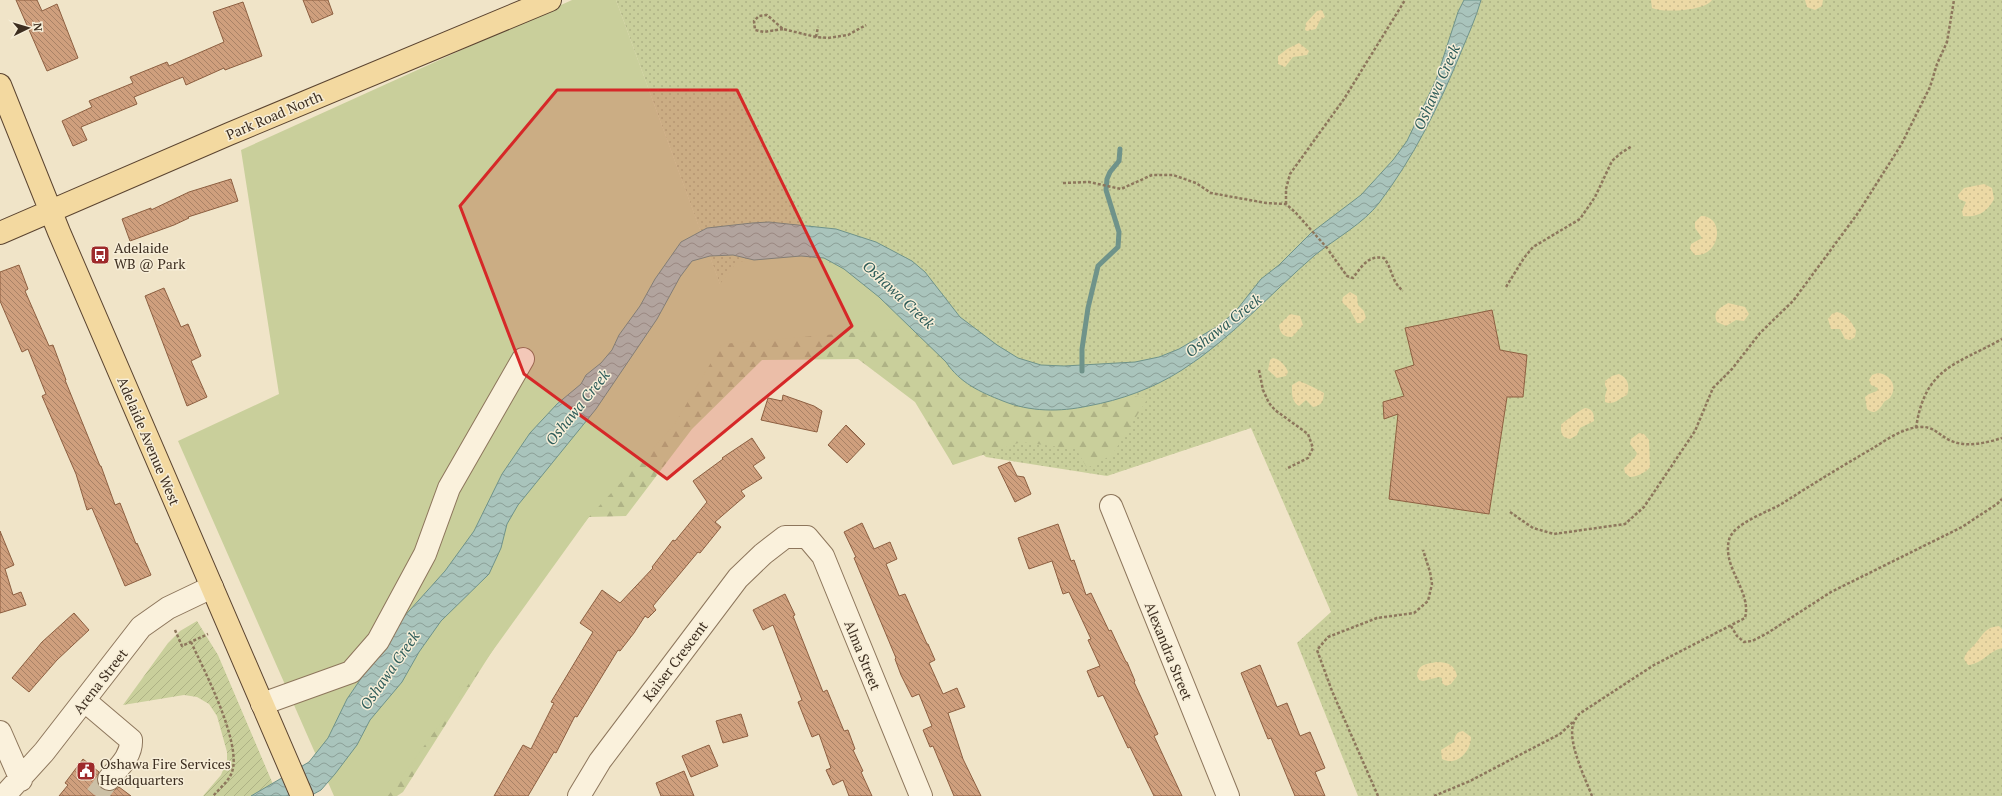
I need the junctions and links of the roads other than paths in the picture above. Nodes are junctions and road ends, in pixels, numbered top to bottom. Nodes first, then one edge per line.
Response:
1 (550, 0) edge
2 (514, 7) edge
3 (0, 85) edge
4 (51, 211) junction
5 (0, 232) edge
6 (522, 359) dead end
7 (1111, 506) dead end
8 (785, 537) joint
9 (212, 587) junction
10 (85, 701) junction
11 (262, 704) junction
12 (0, 732) edge
13 (21, 780) junction
14 (109, 780) tunnel mouth
15 (4, 796) edge
16 (302, 796) edge
17 (578, 796) edge
18 (921, 796) edge
19 (1228, 796) edge

1 - 2 main road, Park Road North
2 - 4 main road, Park Road North
3 - 4 main road, Adelaide Avenue West
4 - 5 main road, Park Road North
4 - 9 main road, Adelaide Avenue West
6 - 11 street
7 - 19 street, Alexandra Street
8 - 17 street, Kaiser Crescent
8 - 18 street, Alma Street
9 - 10 street, Arena Street
9 - 11 main road, Adelaide Avenue West
10 - 13 street, Arena Street
10 - 14 street
11 - 16 main road, Adelaide Avenue West
12 - 13 street
13 - 15 street, Arena Street

